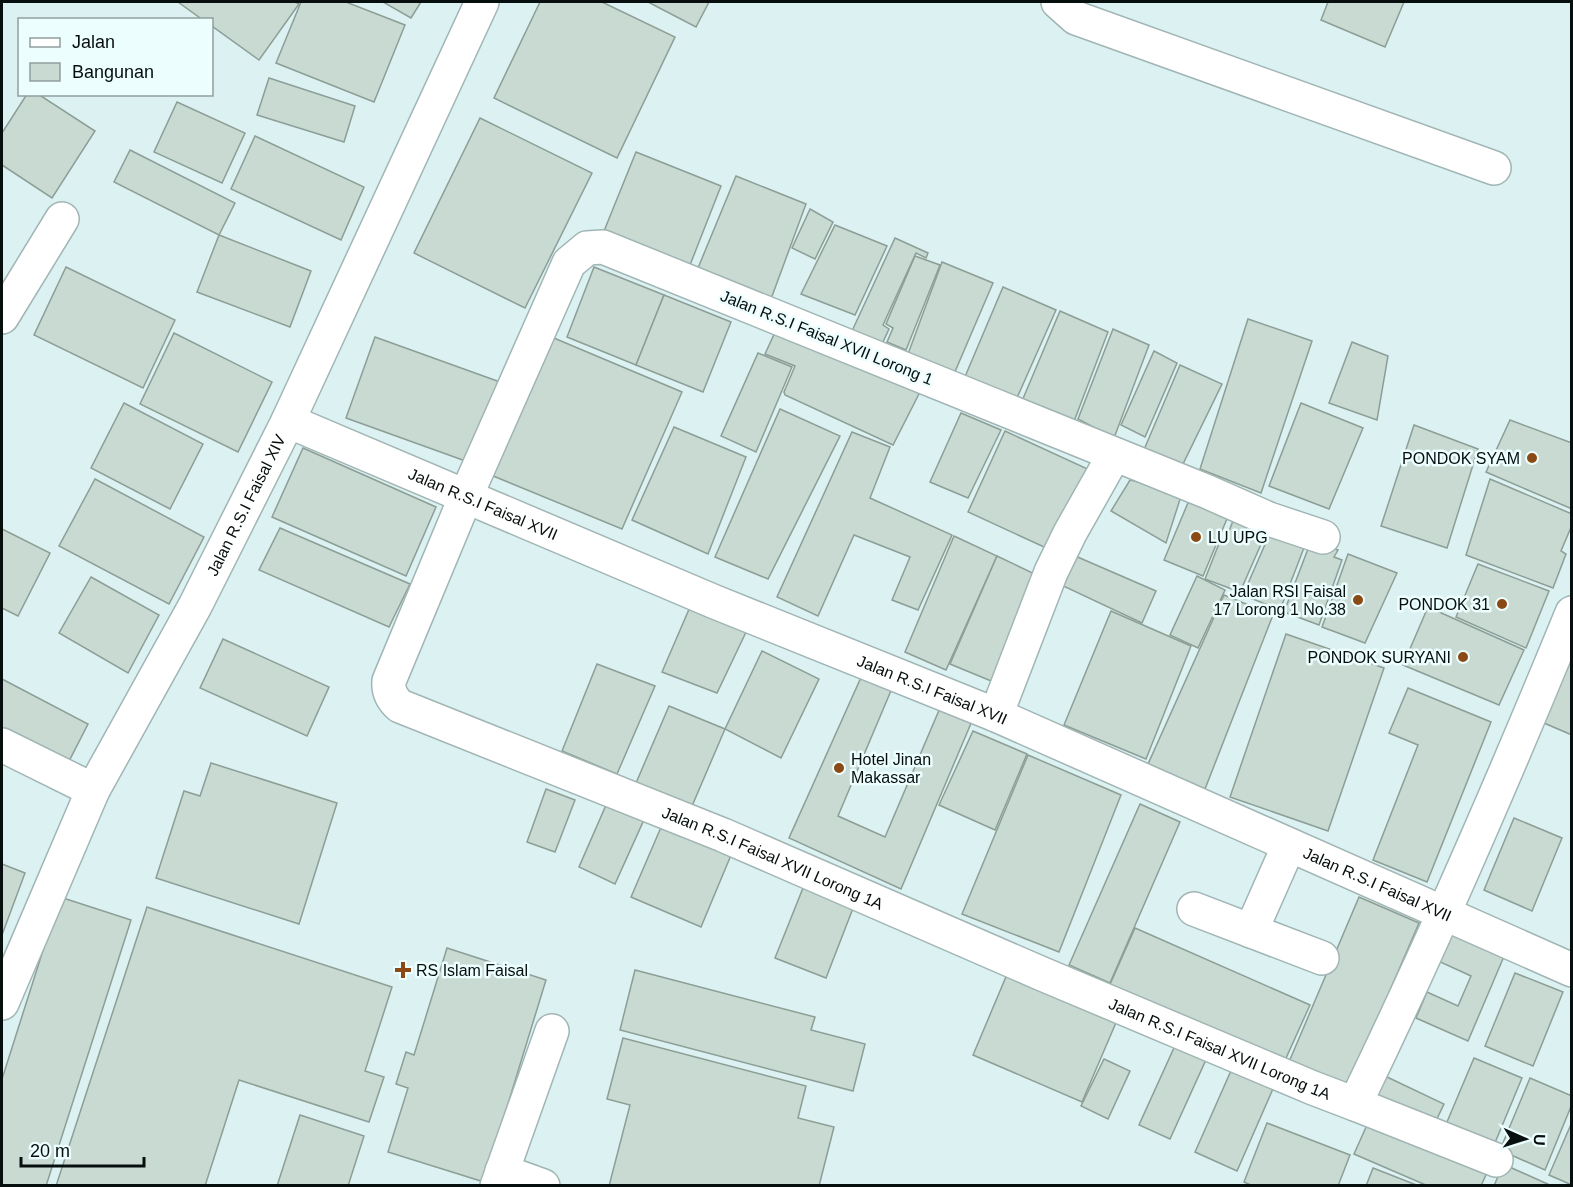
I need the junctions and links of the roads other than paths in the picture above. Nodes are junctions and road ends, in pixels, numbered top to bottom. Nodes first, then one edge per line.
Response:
1 (482, 2) edge
2 (1058, 2) edge
3 (1494, 168) dead end
4 (62, 219) dead end
5 (2, 317) edge
6 (288, 421) junction
7 (1114, 455) junction
8 (466, 496) junction
9 (1323, 537) dead end
10 (1572, 613) edge
11 (996, 715) junction
12 (2, 745) edge
13 (93, 790) junction
14 (1289, 845) junction
15 (1194, 909) dead end
16 (1444, 913) junction
17 (1251, 931) junction
18 (1322, 958) dead end
19 (1572, 970) edge
20 (2, 1003) edge
21 (552, 1031) dead end
22 (1355, 1104) junction
23 (1496, 1160) dead end
24 (500, 1178) edge
25 (543, 1185) edge

1 - 6 street, Jalan R.S.I Faisal XIV
2 - 3 street
4 - 5 street
6 - 8 street, Jalan R.S.I Faisal XVII
6 - 13 street, Jalan R.S.I Faisal XIV
7 - 8 street, Jalan R.S.I Faisal XVII Lorong 1
7 - 9 street, Jalan R.S.I Faisal XVII Lorong 1
7 - 11 street
8 - 11 street, Jalan R.S.I Faisal XVII
8 - 22 street, Jalan R.S.I Faisal XVII Lorong 1A
10 - 16 street
11 - 14 street, Jalan R.S.I Faisal XVII
12 - 13 street
13 - 20 street, Jalan R.S.I Faisal XIV
14 - 16 street, Jalan R.S.I Faisal XVII
14 - 17 street
15 - 17 street
16 - 19 street, Jalan R.S.I Faisal XVII
16 - 22 street
17 - 18 street
21 - 24 street
22 - 23 street, Jalan R.S.I Faisal XVII Lorong 1A
24 - 25 street

